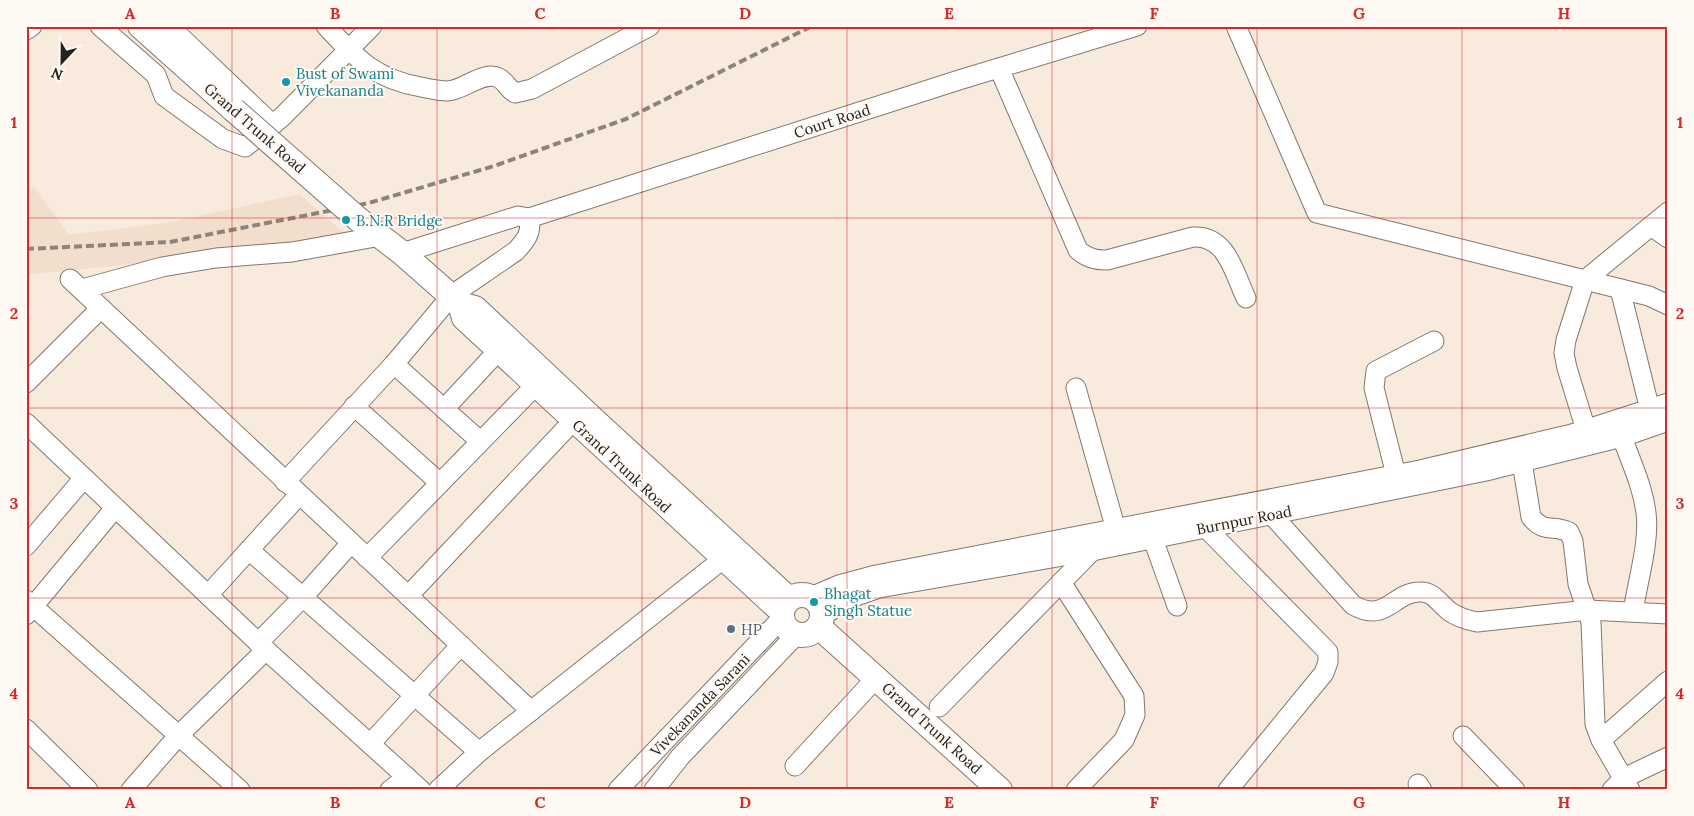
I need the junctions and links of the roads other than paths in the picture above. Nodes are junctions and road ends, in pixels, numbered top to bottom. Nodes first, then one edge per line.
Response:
1 (32, 26) edge
2 (100, 26) edge
3 (140, 26) edge
4 (169, 26) edge
5 (326, 26) edge
6 (372, 26) edge
7 (650, 26) edge
8 (1137, 26) edge
9 (1236, 26) edge
10 (26, 30) edge
11 (348, 50) junction
12 (999, 68) junction
13 (278, 121) junction
14 (1668, 212) edge
15 (529, 218) junction
16 (1651, 226) junction
17 (370, 227) junction
18 (1668, 238) edge
19 (402, 253) junction
20 (1585, 280) junction
21 (1620, 289) junction
22 (1246, 298) dead end
23 (1668, 305) edge
24 (459, 306) junction
25 (100, 309) junction
26 (1434, 341) dead end
27 (498, 351) junction
28 (394, 364) junction
29 (26, 383) edge
30 (535, 386) junction
31 (1076, 388) dead end
32 (354, 406) junction
33 (1659, 407) edge
34 (444, 409) junction
35 (573, 421) junction
36 (1668, 421) edge
37 (26, 423) edge
38 (1586, 430) junction
39 (1622, 437) junction
40 (480, 441) junction
41 (1522, 462) junction
42 (1396, 475) junction
43 (84, 478) junction
44 (285, 482) junction
45 (440, 483) junction
46 (299, 495) junction
47 (115, 508) junction
48 (1272, 515) junction
49 (1206, 528) junction
50 (1116, 530) junction
51 (1153, 539) junction
52 (351, 543) junction
53 (26, 546) edge
54 (249, 550) junction
55 (1092, 551) junction
56 (367, 558) junction
57 (723, 558) junction
58 (1061, 582) junction
59 (208, 596) junction
60 (408, 596) junction
61 (303, 598) junction
62 (1177, 606) dead end
63 (29, 607) edge
64 (1588, 610) junction
65 (1633, 612) junction
66 (1668, 614) edge
67 (800, 615) junction
68 (461, 645) junction
69 (262, 646) junction
70 (876, 678) junction
71 (1668, 681) edge
72 (414, 696) junction
73 (939, 707) dead end
74 (531, 711) junction
75 (26, 729) edge
76 (179, 735) junction
77 (1463, 736) dead end
78 (1601, 740) junction
79 (370, 744) junction
80 (479, 752) junction
81 (1668, 757) edge
82 (795, 766) dead end
83 (407, 777) junction
84 (1622, 786) edge
85 (88, 790) edge
86 (131, 790) edge
87 (240, 790) edge
88 (390, 790) edge
89 (421, 790) edge
90 (438, 790) edge
91 (618, 790) edge
92 (654, 790) edge
93 (1000, 790) edge
94 (1076, 790) edge
95 (1228, 790) edge
96 (1515, 790) edge

1 - 10 street
2 - 13 street
3 - 17 main road, Grand Trunk Road, bridge
4 - 13 street
5 - 11 street
6 - 11 street
7 - 11 street
8 - 12 street, Court Road
9 - 20 street
11 - 13 street
12 - 15 street, Court Road
12 - 22 street
14 - 16 street
15 - 19 street, Court Road
15 - 24 street
16 - 18 street
16 - 20 street
17 - 19 main road, Grand Trunk Road
17 - 25 street
19 - 24 main road, Grand Trunk Road
20 - 21 street
20 - 38 street
21 - 23 street
21 - 33 street
24 - 27 main road, Grand Trunk Road
24 - 28 street
24 - 67 main road, Grand Trunk Road
25 - 29 street
25 - 44 street
26 - 42 street
27 - 30 main road, Grand Trunk Road
27 - 34 street
28 - 32 street
28 - 34 street
30 - 35 main road, Grand Trunk Road
30 - 40 street
31 - 50 street
32 - 44 street
32 - 45 street
33 - 38 street
34 - 40 street
35 - 57 main road, Grand Trunk Road
35 - 60 street
36 - 39 street, Burnpur Road
37 - 43 street
38 - 42 street
39 - 41 street, Burnpur Road
39 - 65 street
40 - 45 street
41 - 48 street, Burnpur Road
41 - 64 street
42 - 50 street
43 - 47 street
43 - 53 street
44 - 46 street
45 - 56 street
46 - 52 street
46 - 54 street
47 - 59 street
47 - 63 street
48 - 49 street, Burnpur Road
48 - 64 street
49 - 51 street, Burnpur Road
49 - 95 street
50 - 67 street
51 - 55 street, Burnpur Road
51 - 62 street
52 - 56 street
52 - 61 street
54 - 59 street
54 - 61 street
55 - 58 street
55 - 67 street, Burnpur Road
56 - 60 street
57 - 67 main road, Grand Trunk Road
57 - 74 street
58 - 73 street
58 - 94 street
59 - 69 street
60 - 68 street
61 - 69 street
61 - 72 street
63 - 76 street
64 - 65 street
64 - 78 street
65 - 66 street
67 - 70 main road, Grand Trunk Road
67 - 91 street, Vivekananda Sarani
67 - 92 street, Vivekananda Sarani
68 - 72 street
68 - 74 street
69 - 76 street
69 - 79 street
70 - 82 street
70 - 93 main road, Grand Trunk Road
71 - 78 street
72 - 79 street
72 - 80 street
74 - 80 street
75 - 85 street
76 - 86 street
76 - 87 street
77 - 96 street
78 - 84 street
79 - 83 street
80 - 90 street
81 - 84 street
83 - 88 street
83 - 89 street

